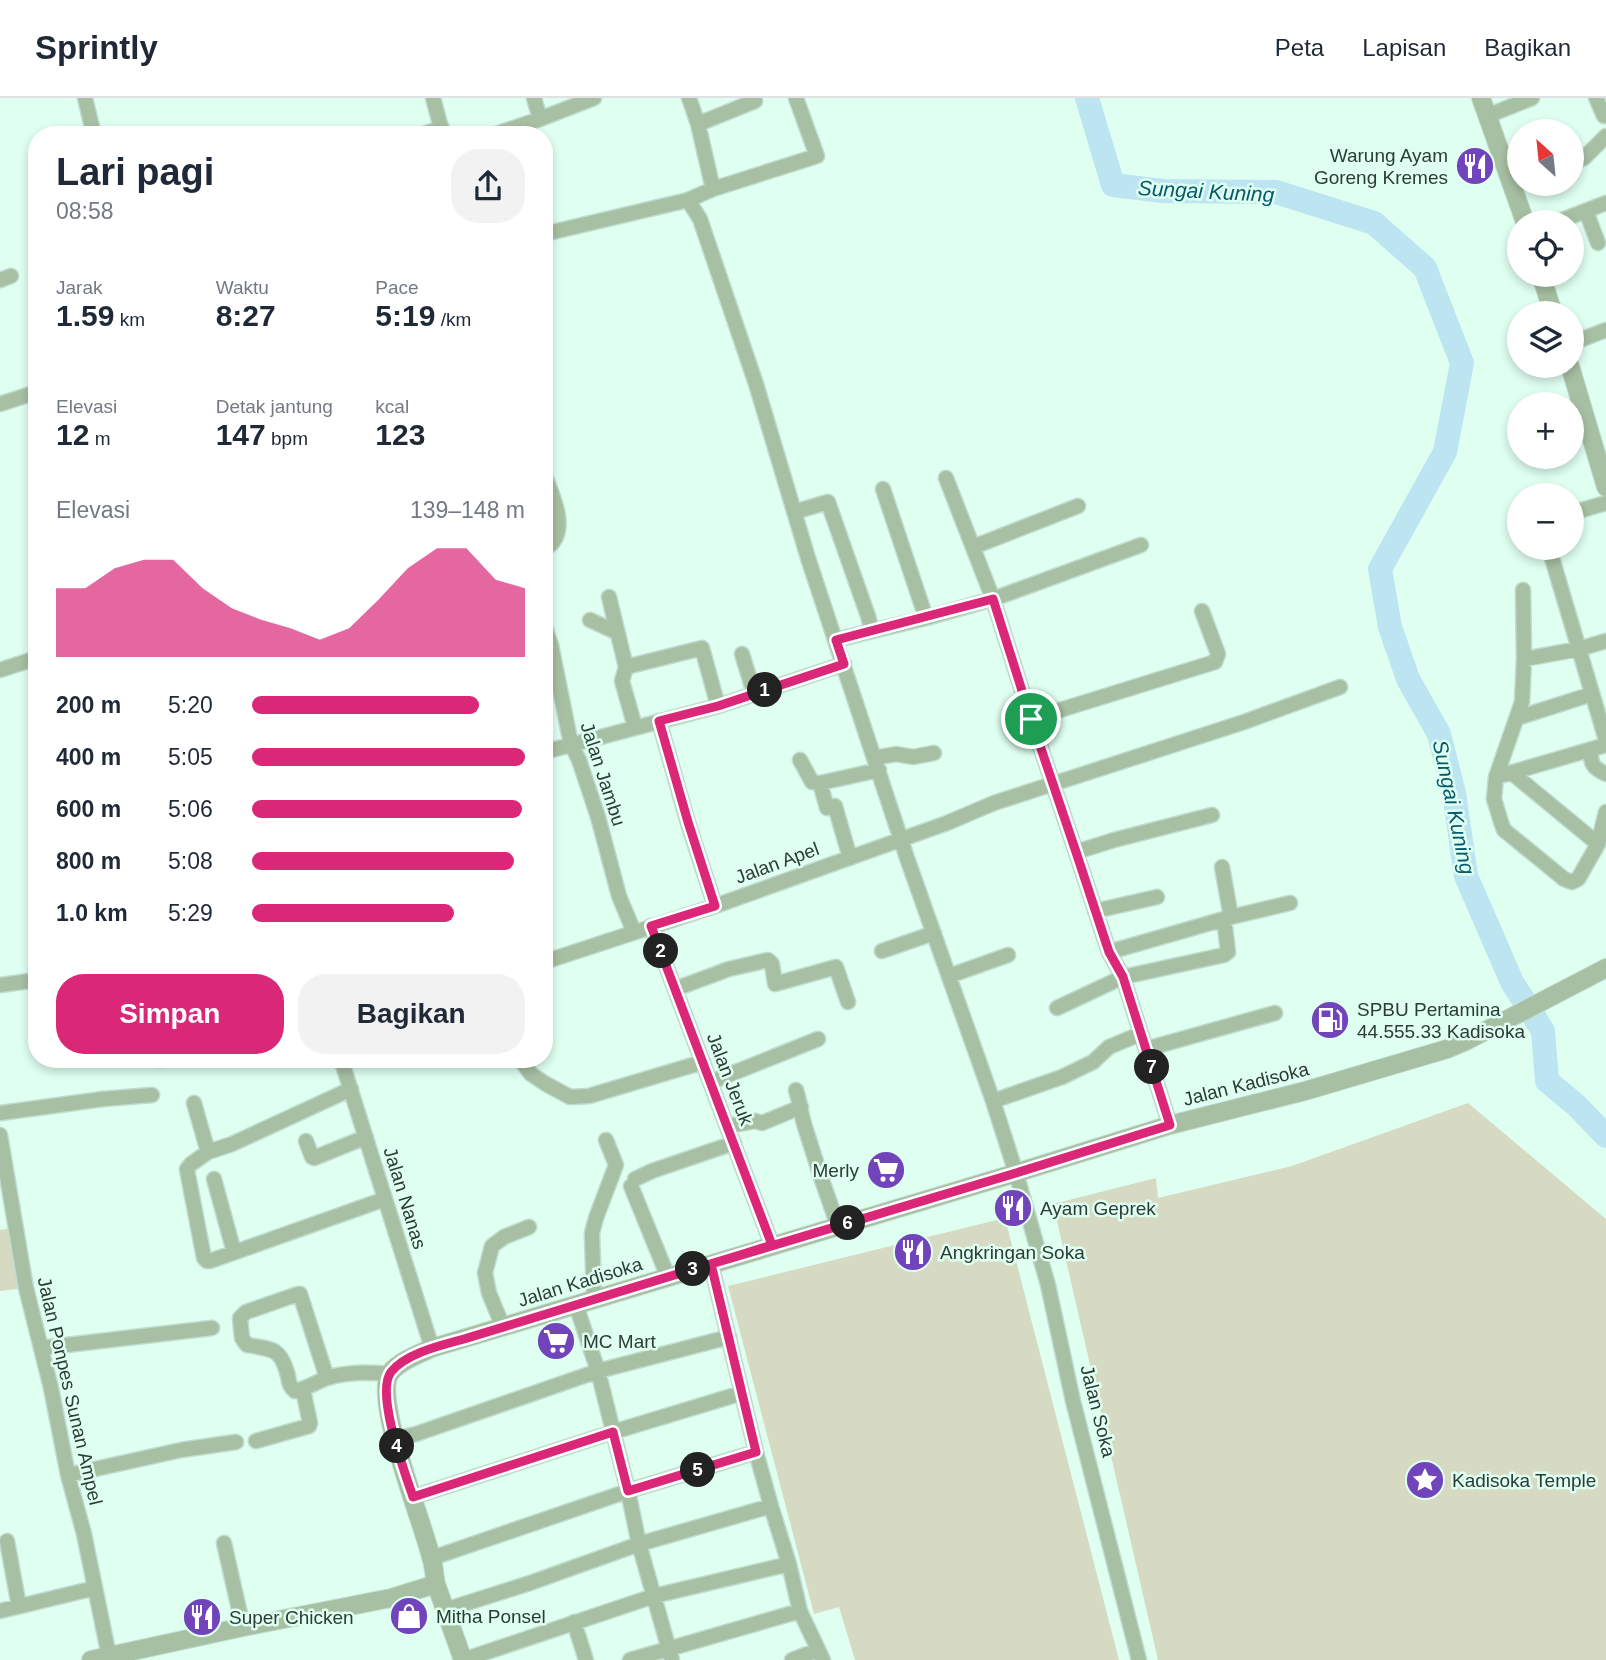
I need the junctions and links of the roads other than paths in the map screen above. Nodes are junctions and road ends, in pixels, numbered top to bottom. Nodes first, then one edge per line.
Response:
1 (85, 98) edge
2 (433, 98) edge
3 (534, 98) edge
4 (594, 98) edge
5 (689, 98) edge
6 (796, 98) edge
7 (1481, 98) edge
8 (1532, 98) edge
9 (1596, 98) edge
10 (755, 101) dead end
11 (1487, 116) junction
12 (1604, 116) dead end
13 (540, 119) junction
14 (698, 124) junction
15 (92, 126) edge
16 (441, 126) edge
17 (519, 126) edge
18 (1606, 136) edge
19 (1584, 158) edge
20 (1507, 162) edge
21 (713, 189) junction
22 (688, 200) junction
23 (1606, 203) edge
24 (1586, 211) joint
25 (553, 232) edge
26 (1598, 243) dead end
27 (1606, 330) edge
28 (1584, 338) edge
29 (1574, 378) edge
30 (28, 395) edge
31 (0, 404) edge
32 (946, 478) dead end
33 (1606, 487) edge
34 (883, 489) dead end
35 (553, 499) edge
36 (1606, 503) edge
37 (1078, 506) dead end
38 (1584, 509) edge
39 (794, 512) junction
40 (553, 542) edge
41 (1141, 545) dead end
42 (973, 547) junction
43 (1553, 560) edge
44 (1523, 590) dead end
45 (609, 597) dead end
46 (993, 599) junction
47 (1202, 611) dead end
48 (926, 618) junction
49 (590, 620) dead end
50 (872, 631) junction
51 (616, 632) junction
52 (836, 640) junction
53 (1606, 642) edge
54 (1579, 649) junction
55 (742, 654) dead end
56 (553, 655) edge
57 (1524, 659) junction
58 (28, 661) edge
59 (844, 664) junction
60 (626, 667) junction
61 (0, 670) edge
62 (1340, 687) dead end
63 (754, 694) junction
64 (1592, 694) junction
65 (718, 706) junction
66 (1517, 718) junction
67 (1031, 719) junction
68 (659, 721) junction
69 (635, 727) junction
70 (1606, 743) edge
71 (571, 744) junction
72 (553, 749) edge
73 (1591, 749) junction
74 (934, 753) dead end
75 (800, 760) dead end
76 (877, 764) junction
77 (1512, 773) junction
78 (1606, 774) edge
79 (1496, 777) junction
80 (820, 782) junction
81 (1053, 784) junction
82 (1606, 813) edge
83 (1212, 815) dead end
84 (902, 839) junction
85 (1598, 844) junction
86 (1076, 852) junction
87 (850, 858) junction
88 (1222, 866) dead end
89 (1157, 897) dead end
90 (1290, 903) dead end
91 (715, 906) junction
92 (1096, 911) junction
93 (1228, 918) junction
94 (651, 926) junction
95 (634, 932) junction
96 (934, 933) junction
97 (882, 951) dead end
98 (1109, 952) junction
99 (1008, 955) dead end
100 (553, 958) edge
101 (1606, 968) edge
102 (950, 976) junction
103 (1123, 977) junction
104 (28, 981) edge
105 (0, 985) edge
106 (675, 989) junction
107 (848, 1002) dead end
108 (1057, 1008) dead end
109 (1275, 1013) dead end
110 (1140, 1034) junction
111 (818, 1039) dead end
112 (1146, 1049) junction
113 (703, 1062) junction
114 (344, 1068) edge
115 (527, 1068) edge
116 (711, 1082) junction
117 (351, 1090) junction
118 (796, 1090) dead end
119 (152, 1095) dead end
120 (993, 1101) junction
121 (194, 1103) dead end
122 (801, 1107) junction
123 (0, 1113) edge
124 (1170, 1125) junction
125 (728, 1126) junction
126 (0, 1135) edge
127 (366, 1137) junction
128 (606, 1140) dead end
129 (306, 1141) dead end
130 (734, 1143) junction
131 (208, 1152) junction
132 (1016, 1173) junction
133 (214, 1180) dead end
134 (385, 1199) junction
135 (838, 1226) junction
136 (529, 1227) dead end
137 (7, 1229) edge
138 (772, 1245) junction
139 (234, 1252) junction
140 (711, 1264) junction
141 (668, 1277) junction
142 (585, 1302) junction
143 (503, 1327) junction
144 (212, 1328) dead end
145 (729, 1337) junction
146 (41, 1348) junction
147 (432, 1348) junction
148 (598, 1371) junction
149 (390, 1374) junction
150 (327, 1378) junction
151 (303, 1390) junction
152 (742, 1393) junction
153 (613, 1432) junction
154 (394, 1439) junction
155 (256, 1441) dead end
156 (236, 1442) dead end
157 (756, 1452) junction
158 (68, 1475) junction
159 (628, 1491) junction
160 (413, 1497) junction
161 (771, 1506) junction
162 (7, 1541) dead end
163 (224, 1543) dead end
164 (639, 1544) junction
165 (432, 1558) junction
166 (789, 1564) junction
167 (436, 1584) junction
168 (95, 1588) junction
169 (654, 1596) junction
170 (19, 1606) junction
171 (445, 1610) junction
172 (0, 1611) edge
173 (800, 1611) junction
174 (574, 1622) junction
175 (243, 1627) junction
176 (671, 1654) edge
177 (821, 1655) edge
178 (100, 1658) edge
179 (463, 1660) edge
180 (586, 1660) edge
181 (630, 1660) edge
182 (792, 1660) edge
183 (1139, 1660) edge

1 - 15 street
2 - 16 street
3 - 13 street
4 - 13 street
5 - 14 street
6 - 21 street
7 - 11 street
8 - 11 street
9 - 12 street
10 - 14 street
11 - 20 street
13 - 17 street
14 - 21 street
18 - 19 street
21 - 22 street
22 - 25 street
22 - 39 street, Jalan Soka
23 - 24 street
24 - 26 street
27 - 28 street
29 - 33 street
30 - 31 street
32 - 42 street
34 - 48 street
35 - 40 street
36 - 38 street
37 - 42 street
39 - 50 street
39 - 52 street, Jalan Soka
41 - 46 street
42 - 46 street
43 - 54 street
44 - 57 street
45 - 51 street
46 - 48 street
46 - 67 street
47 - 67 street
48 - 50 street
49 - 51 street
50 - 52 street
51 - 60 street
52 - 59 street, Jalan Soka
53 - 54 street
54 - 57 street
54 - 64 street
55 - 63 street
56 - 71 street, Jalan Jambu
57 - 66 street
58 - 61 street
59 - 63 street
59 - 76 street, Jalan Soka
60 - 65 street
60 - 69 street
62 - 81 street, Jalan Apel
63 - 65 street
64 - 66 street
64 - 70 street
65 - 68 street
66 - 79 street
67 - 81 street
68 - 69 street
68 - 91 street
69 - 71 street
70 - 73 street
71 - 72 street
71 - 95 street, Jalan Jambu
73 - 77 street
73 - 78 street
74 - 76 street
75 - 80 street
76 - 80 street
76 - 84 street, Jalan Soka
77 - 79 street
77 - 85 street
79 - 85 street
80 - 87 street
81 - 84 street, Jalan Apel
81 - 86 street
82 - 85 street
83 - 86 street
84 - 87 street, Jalan Apel
84 - 96 street, Jalan Soka
86 - 92 street
87 - 91 street, Jalan Apel
88 - 93 street
89 - 92 street
90 - 93 street
91 - 94 street, Jalan Apel
92 - 98 street
93 - 98 street
93 - 103 street
94 - 95 street, Jalan Apel
94 - 106 street, Jalan Jeruk
95 - 100 street, Jalan Apel
96 - 97 street
96 - 102 street, Jalan Soka
98 - 103 street
99 - 102 street
101 - 124 street, Jalan Kadisoka
102 - 120 street, Jalan Soka
103 - 108 street
103 - 110 street
104 - 105 street
106 - 107 street
106 - 113 street, Jalan Jeruk
109 - 112 street
110 - 112 street
110 - 120 street
111 - 116 street
112 - 124 street
113 - 115 street
113 - 116 street, Jalan Jeruk
114 - 117 street, Jalan Nanas
116 - 125 street, Jalan Jeruk
117 - 127 street, Jalan Nanas
117 - 131 street
118 - 122 street
119 - 123 street
120 - 132 street, Jalan Soka
121 - 131 street
122 - 125 street
122 - 135 street
124 - 132 street, Jalan Kadisoka
125 - 130 street, Jalan Jeruk
126 - 137 street, Jalan Ponpes Sunan Ampel
127 - 129 street
127 - 134 street, Jalan Nanas
128 - 142 street
130 - 138 street, Jalan Jeruk
130 - 141 street
131 - 139 street
132 - 135 street, Jalan Kadisoka
132 - 183 street, Jalan Soka
133 - 139 street
134 - 139 street
134 - 147 street, Jalan Nanas
135 - 138 street, Jalan Kadisoka
136 - 143 street
137 - 146 street, Jalan Ponpes Sunan Ampel
138 - 140 street, Jalan Kadisoka
140 - 141 street, Jalan Kadisoka
140 - 145 street
141 - 142 street, Jalan Kadisoka
142 - 143 street, Jalan Kadisoka
142 - 148 street
143 - 147 street, Jalan Kadisoka
144 - 146 street
145 - 148 street
145 - 152 street
146 - 158 street, Jalan Ponpes Sunan Ampel
147 - 149 street, Jalan Kadisoka
148 - 153 street
148 - 154 street
149 - 150 street
149 - 154 street
150 - 151 street
150 - 151 street
151 - 155 street
152 - 153 street
152 - 157 street
153 - 159 street
153 - 160 street
154 - 160 street
156 - 158 street
157 - 159 street
157 - 161 street
158 - 168 street, Jalan Ponpes Sunan Ampel
159 - 164 street
159 - 165 street
160 - 165 street
161 - 164 street
161 - 166 street
162 - 170 street
163 - 175 street
164 - 169 street
164 - 171 street
165 - 167 street
166 - 169 street
166 - 173 street
167 - 171 street
167 - 175 street
168 - 170 street
168 - 178 street, Jalan Ponpes Sunan Ampel
169 - 174 street
169 - 176 street
170 - 172 street
171 - 179 street
173 - 176 street
173 - 177 street
174 - 179 street
174 - 180 street
175 - 178 street
176 - 181 street
177 - 182 street

